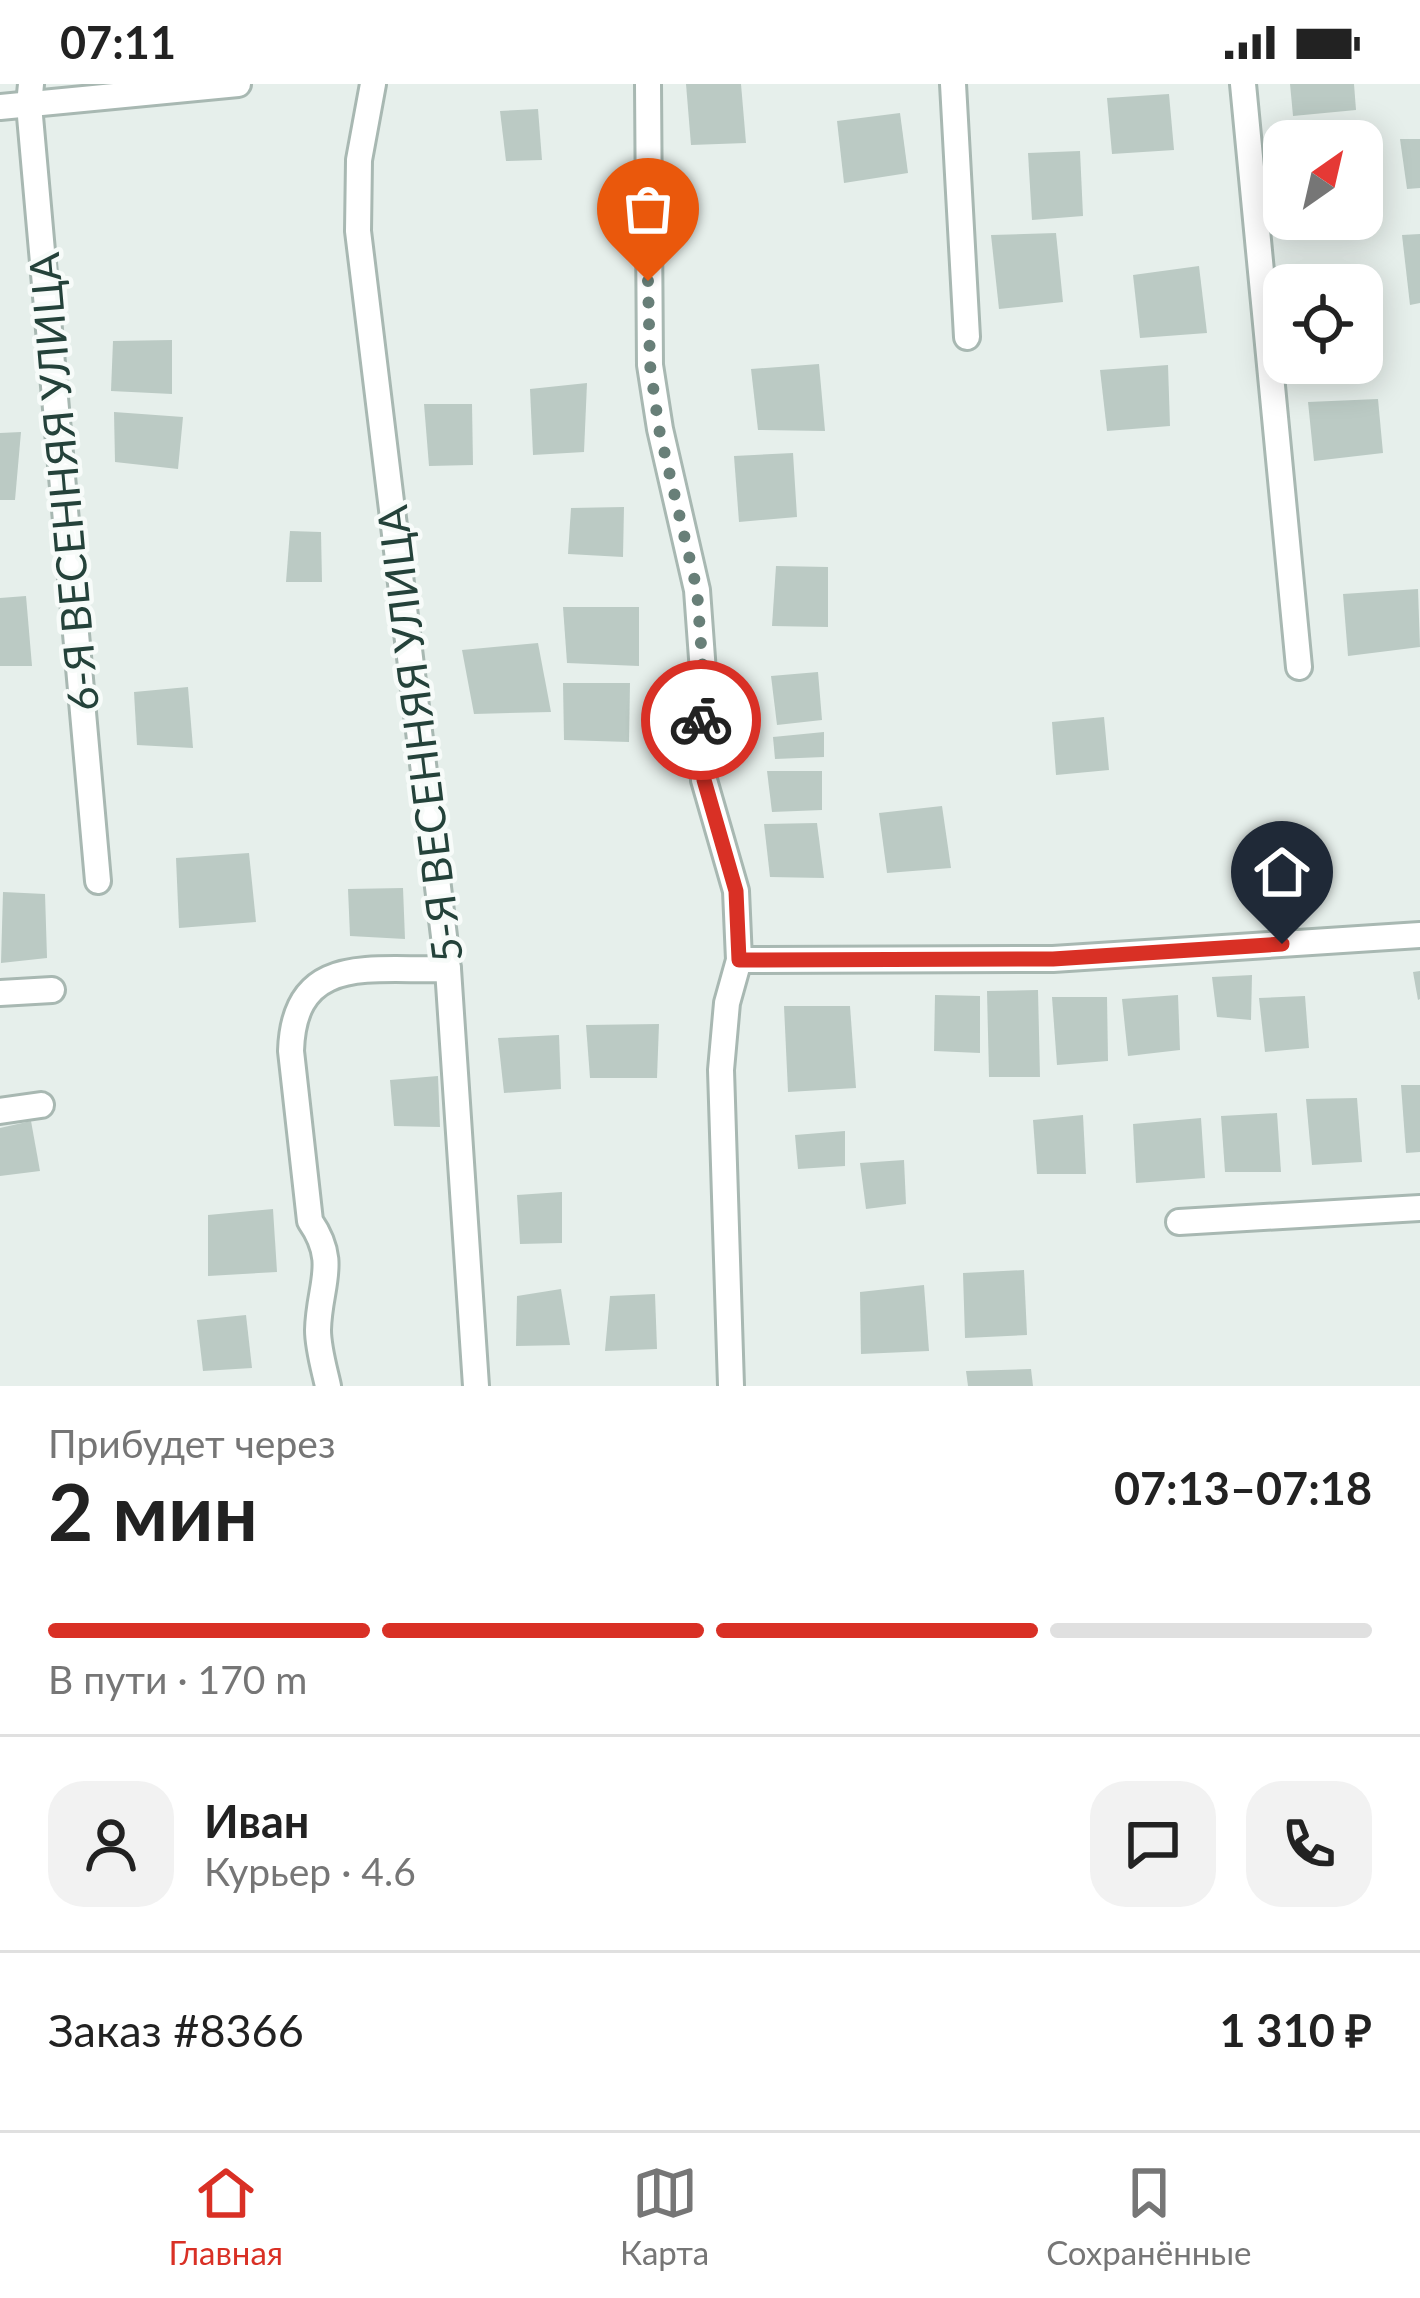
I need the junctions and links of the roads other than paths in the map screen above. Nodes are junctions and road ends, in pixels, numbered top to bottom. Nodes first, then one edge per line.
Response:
1 (238, 84) edge
2 (373, 84) edge
3 (648, 84) edge
4 (953, 84) edge
5 (1243, 84) edge
6 (30, 94) edge
7 (0, 106) edge
8 (968, 337) dead end
9 (1299, 667) dead end
10 (98, 880) dead end
11 (1420, 935) edge
12 (739, 960) junction
13 (448, 969) junction
14 (52, 990) dead end
15 (0, 993) edge
16 (40, 1105) dead end
17 (0, 1112) edge
18 (1420, 1208) edge
19 (1179, 1222) dead end
20 (328, 1386) edge
21 (476, 1386) edge
22 (731, 1386) edge

1 - 6 street
2 - 13 street, 5-Я ВЕСЕННЯЯ УЛИЦА
3 - 12 street
4 - 8 street
5 - 9 street
6 - 7 street
6 - 10 street, 6-Я ВЕСЕННЯЯ УЛИЦА
11 - 12 street
12 - 22 street
13 - 20 street
13 - 21 street, 5-Я ВЕСЕННЯЯ УЛИЦА
14 - 15 street
16 - 17 street
18 - 19 street

